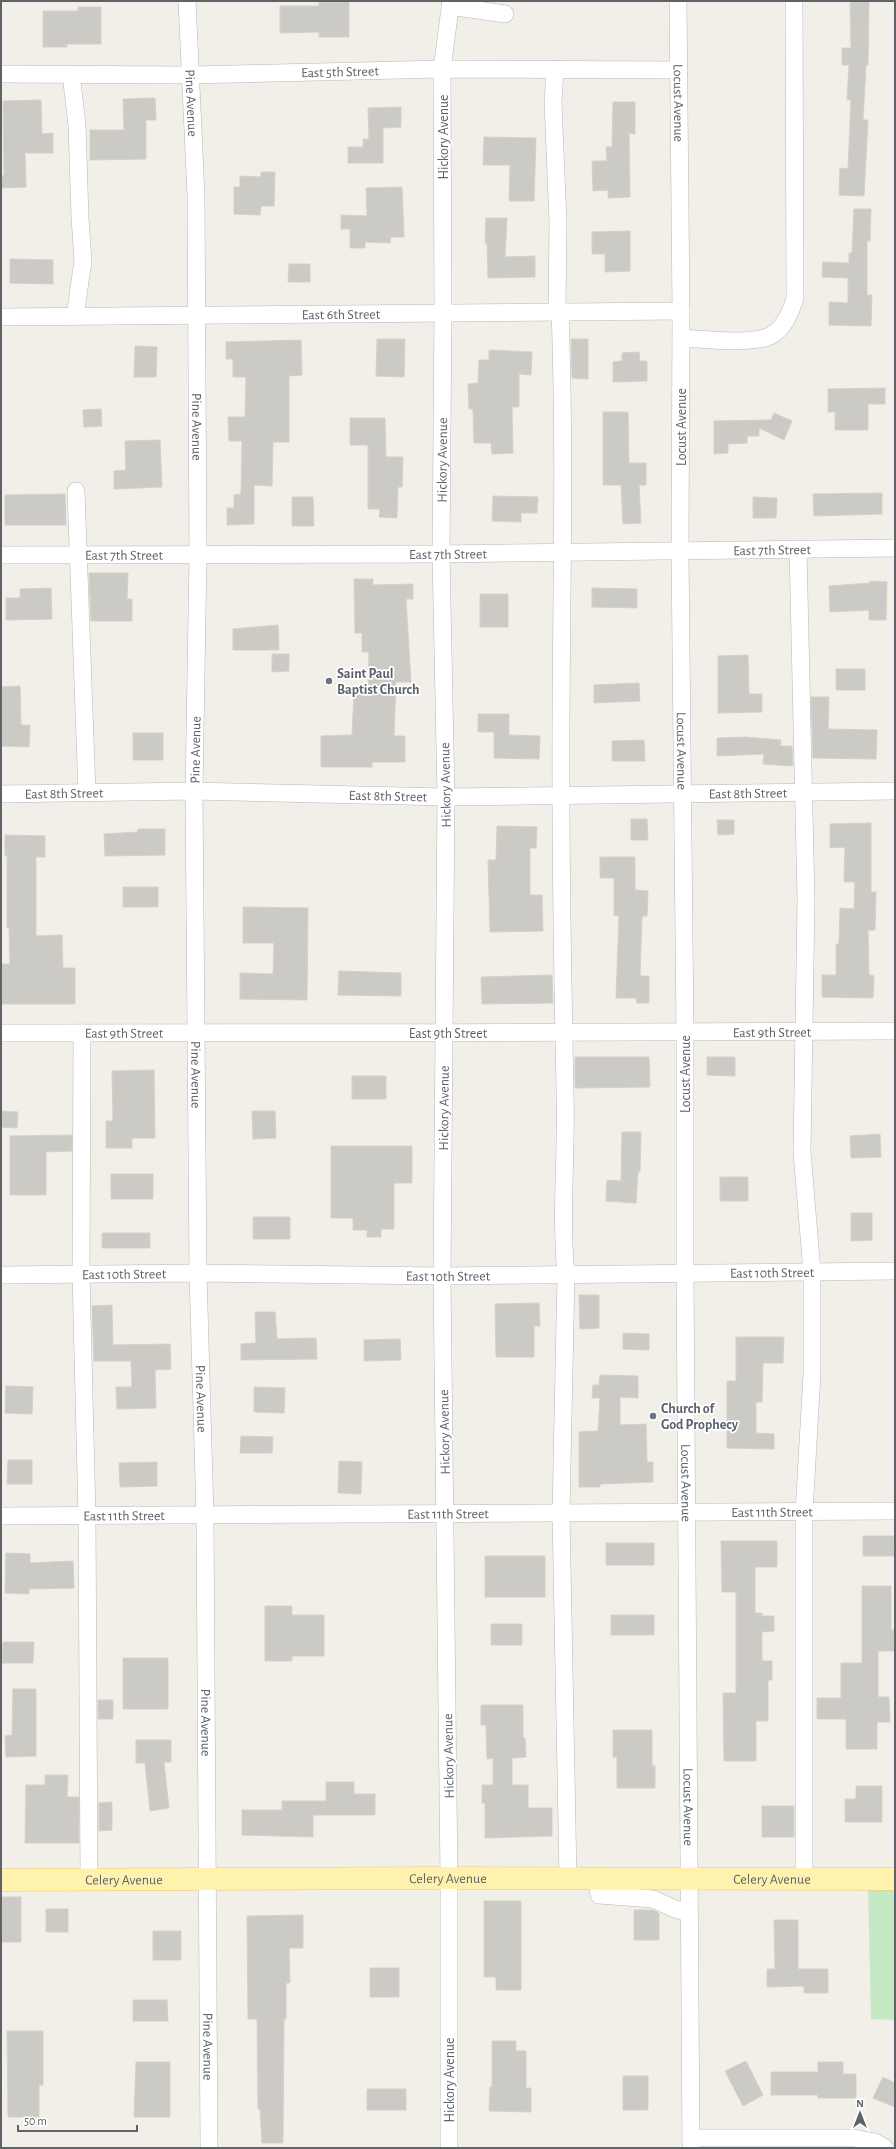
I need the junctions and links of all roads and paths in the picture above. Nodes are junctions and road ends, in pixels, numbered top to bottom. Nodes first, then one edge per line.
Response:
1 (187, 1) edge
2 (678, 1) edge
3 (794, 1) edge
4 (450, 4) edge
5 (505, 14) dead end
6 (442, 69) junction
7 (555, 69) junction
8 (679, 70) junction
9 (1, 74) edge
10 (71, 74) junction
11 (190, 75) junction
12 (681, 310) junction
13 (558, 311) junction
14 (443, 312) junction
15 (197, 315) junction
16 (75, 316) junction
17 (1, 317) edge
18 (681, 338) junction
19 (76, 491) dead end
20 (895, 548) edge
21 (798, 549) junction
22 (680, 551) junction
23 (562, 553) junction
24 (441, 554) junction
25 (1, 555) edge
26 (79, 555) junction
27 (198, 556) junction
28 (194, 791) junction
29 (895, 791) edge
30 (804, 792) junction
31 (87, 793) junction
32 (682, 793) junction
33 (1, 794) edge
34 (560, 795) junction
35 (446, 796) junction
36 (444, 1031) junction
37 (895, 1031) edge
38 (197, 1032) junction
39 (563, 1032) junction
40 (803, 1032) junction
41 (1, 1033) edge
42 (82, 1033) junction
43 (685, 1033) junction
44 (895, 1271) edge
45 (685, 1272) junction
46 (812, 1272) junction
47 (198, 1273) junction
48 (81, 1274) junction
49 (566, 1274) junction
50 (1, 1275) edge
51 (442, 1276) junction
52 (895, 1511) edge
53 (804, 1512) junction
54 (562, 1513) junction
55 (687, 1513) junction
56 (445, 1514) junction
57 (1, 1516) edge
58 (86, 1516) junction
59 (206, 1516) junction
60 (449, 1878) junction
61 (568, 1878) junction
62 (597, 1878) junction
63 (689, 1879) junction
64 (804, 1879) junction
65 (895, 1879) edge
66 (1, 1880) edge
67 (89, 1880) junction
68 (208, 1880) junction
69 (689, 1913) junction
70 (691, 2143) edge
71 (208, 2148) edge
72 (450, 2148) edge
73 (885, 2148) edge

1 - 11 street, Pine Avenue
2 - 8 street, Locust Avenue
3 - 18 street
4 - 5 street
4 - 6 street, Hickory Avenue
6 - 7 street, East 5th Street
6 - 11 street, East 5th Street
6 - 14 street, Hickory Avenue
7 - 8 street, East 5th Street
7 - 13 street
8 - 12 street, Locust Avenue
9 - 10 street, East 5th Street
10 - 11 street, East 5th Street
10 - 16 street
11 - 15 street, Pine Avenue
12 - 13 street, East 6th Street
12 - 18 street, Locust Avenue
13 - 14 street, East 6th Street
13 - 23 street
14 - 15 street, East 6th Street
14 - 24 street, Hickory Avenue
15 - 16 street, East 6th Street
15 - 27 street, Pine Avenue
16 - 17 street, East 6th Street
18 - 22 street, Locust Avenue
19 - 26 street
20 - 21 street, East 7th Street
21 - 22 street, East 7th Street
21 - 30 street
22 - 23 street, East 7th Street
22 - 32 street, Locust Avenue
23 - 24 street, East 7th Street
23 - 34 street
24 - 27 street, East 7th Street
24 - 35 street, Hickory Avenue
25 - 26 street, East 7th Street
26 - 27 street, East 7th Street
26 - 31 street
27 - 28 street, Pine Avenue
28 - 31 street, East 8th Street
28 - 35 street, East 8th Street
28 - 38 street, Pine Avenue
29 - 30 street, East 8th Street
30 - 32 street, East 8th Street
30 - 40 street
31 - 33 street, East 8th Street
32 - 34 street, East 8th Street
32 - 43 street, Locust Avenue
34 - 35 street, East 8th Street
34 - 39 street
35 - 36 street, Hickory Avenue
36 - 38 street, East 9th Street
36 - 39 street, East 9th Street
36 - 51 street, Hickory Avenue
37 - 40 street, East 9th Street
38 - 42 street, East 9th Street
38 - 47 street, Pine Avenue
39 - 43 street, East 9th Street
39 - 49 street
40 - 43 street, East 9th Street
40 - 46 street
41 - 42 street, East 9th Street
42 - 48 street
43 - 45 street, Locust Avenue
44 - 46 street, East 10th Street
45 - 46 street, East 10th Street
45 - 49 street, East 10th Street
45 - 55 street, Locust Avenue
46 - 53 street
47 - 48 street, East 10th Street
47 - 51 street, East 10th Street
47 - 59 street, Pine Avenue
48 - 50 street, East 10th Street
48 - 58 street
49 - 51 street, East 10th Street
49 - 54 street
51 - 56 street, Hickory Avenue
52 - 53 street, East 11th Street
53 - 55 street, East 11th Street
53 - 64 street
54 - 55 street, East 11th Street
54 - 56 street, East 11th Street
54 - 61 street
55 - 63 street, Locust Avenue
56 - 59 street, East 11th Street
56 - 60 street, Hickory Avenue
57 - 58 street, East 11th Street
58 - 59 street, East 11th Street
58 - 67 street
59 - 68 street, Pine Avenue
60 - 61 main road, Celery Avenue
60 - 68 main road, Celery Avenue
60 - 72 street, Hickory Avenue
61 - 62 main road, Celery Avenue
62 - 63 main road, Celery Avenue
62 - 69 street
63 - 64 main road, Celery Avenue
63 - 69 street, Locust Avenue
64 - 65 main road, Celery Avenue
66 - 67 main road, Celery Avenue
67 - 68 main road, Celery Avenue
68 - 71 street, Pine Avenue
69 - 70 street, Locust Avenue
70 - 73 street

